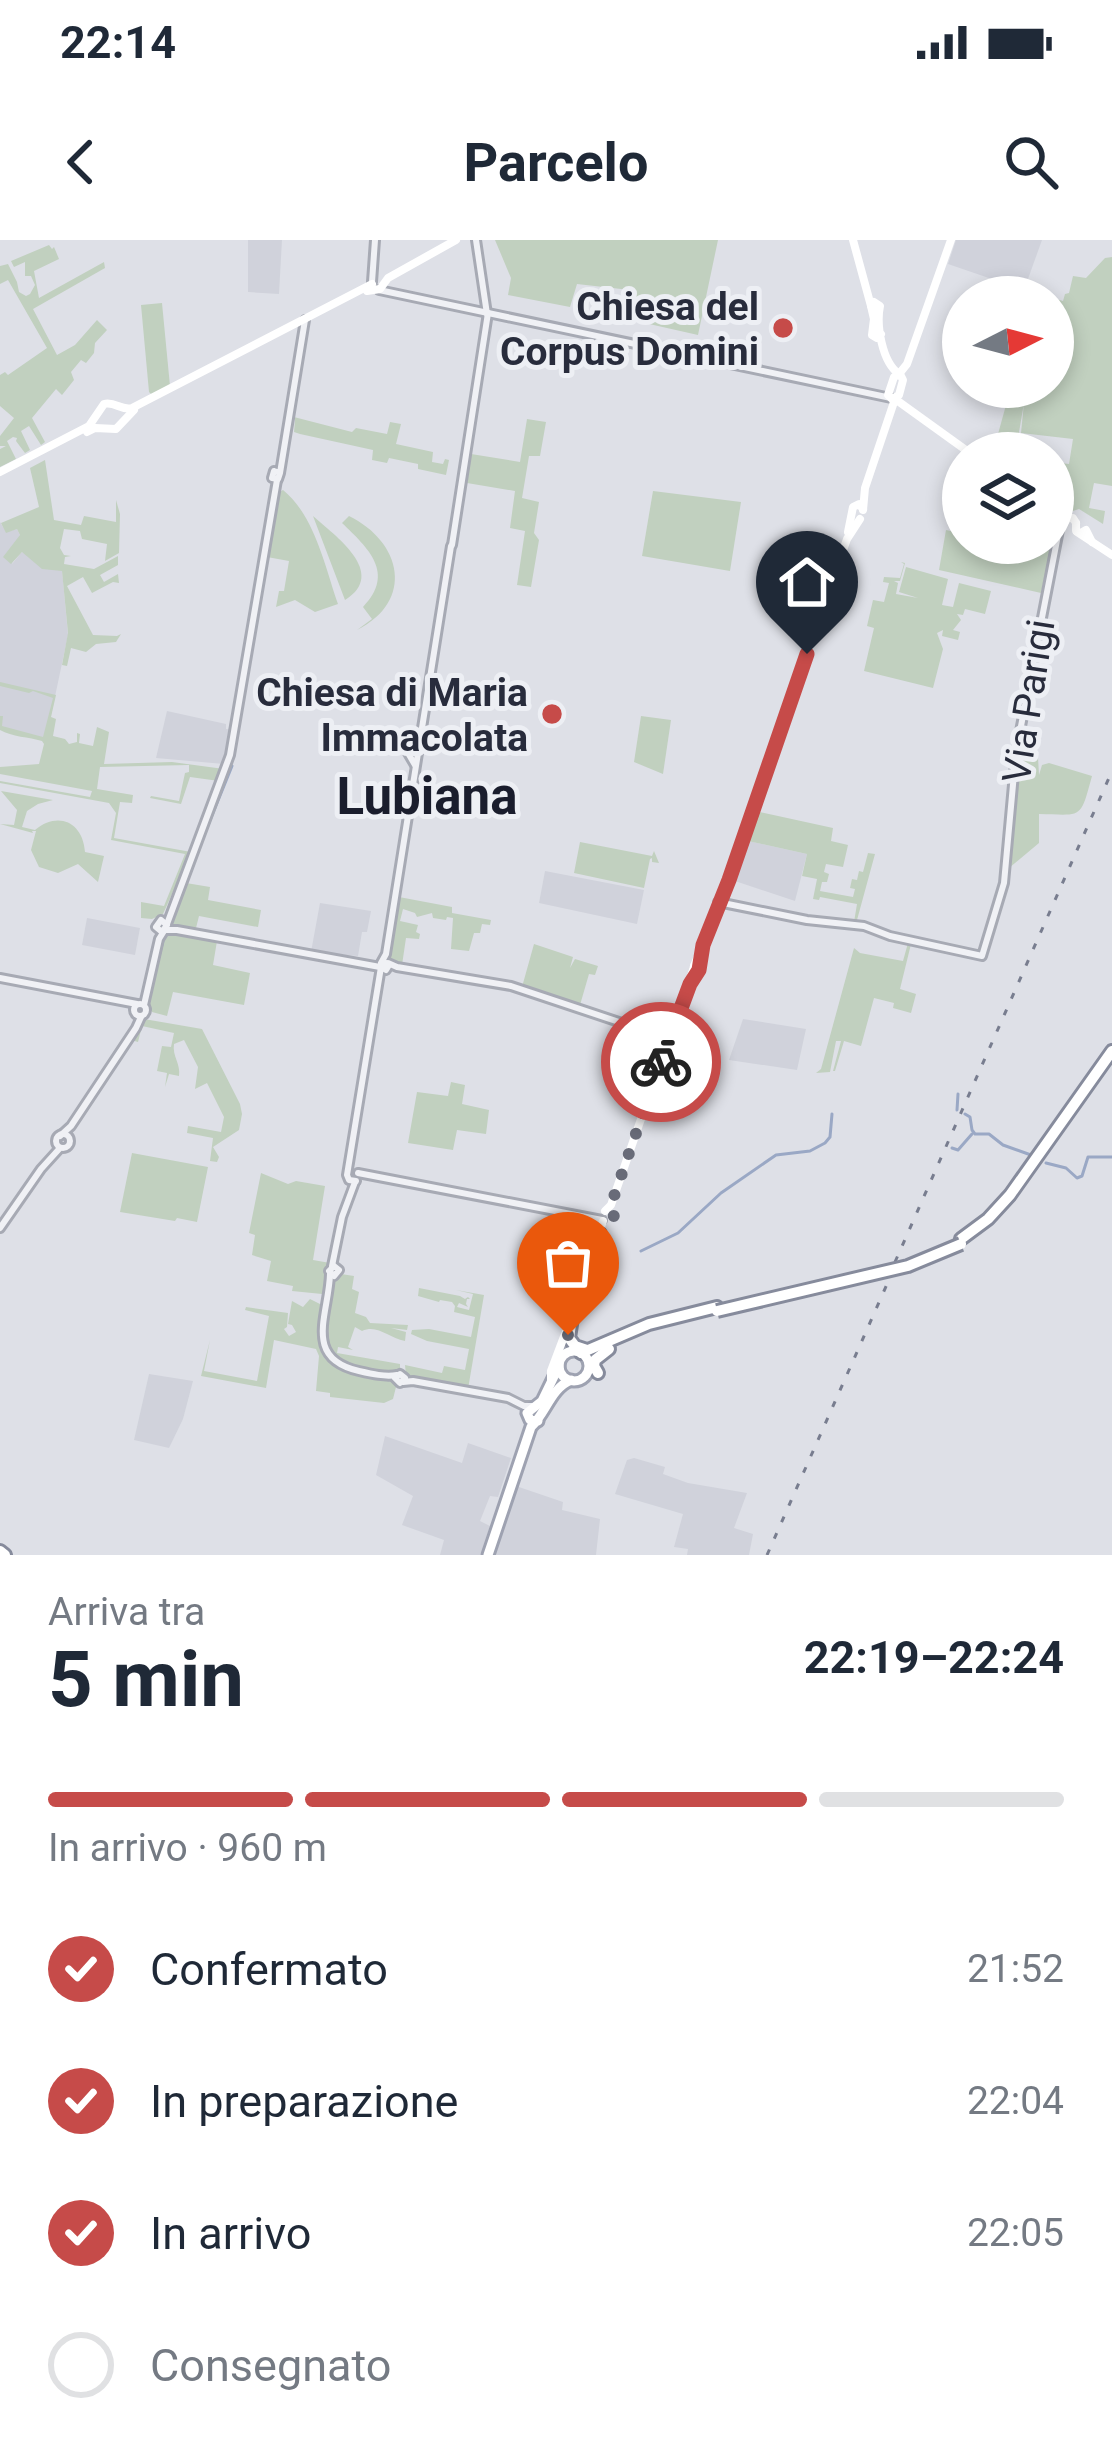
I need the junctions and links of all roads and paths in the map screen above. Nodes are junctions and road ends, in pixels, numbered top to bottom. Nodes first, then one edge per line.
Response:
1 (375, 240) edge
2 (456, 240) edge
3 (476, 240) edge
4 (855, 240) edge
5 (952, 240) edge
6 (379, 283) junction
7 (489, 316) junction
8 (305, 320) junction
9 (878, 332) junction
10 (901, 377) junction
11 (891, 394) junction
12 (158, 396) junction
13 (905, 405) junction
14 (119, 407) junction
15 (892, 411) junction
16 (96, 417) junction
17 (122, 423) junction
18 (103, 429) junction
19 (942, 432) edge
20 (0, 474) edge
21 (1074, 527) edge
22 (1112, 555) edge
23 (1061, 564) edge
24 (718, 902) junction
25 (163, 929) junction
26 (386, 965) junction
27 (0, 979) edge
28 (139, 1011) junction
29 (670, 1040) junction
30 (1112, 1054) edge
31 (354, 1178) junction
32 (604, 1215) junction
33 (0, 1228) edge
34 (717, 1309) junction
35 (573, 1311) junction
36 (565, 1334) junction
37 (616, 1343) junction
38 (596, 1349) junction
39 (581, 1356) junction
40 (561, 1361) junction
41 (598, 1372) dead end
42 (571, 1380) junction
43 (550, 1387) junction
44 (517, 1402) junction
45 (536, 1406) junction
46 (535, 1419) junction
47 (486, 1555) edge

1 - 6 street
2 - 6 main road
3 - 7 street
4 - 9 main road
5 - 10 main road
6 - 7 street
6 - 8 main road
7 - 11 street
7 - 26 street
8 - 12 main road
8 - 25 street
9 - 10 main road
9 - 11 main road
10 - 11 main road
11 - 13 main road
11 - 15 main road
12 - 14 main road
12 - 17 main road
13 - 15 main road
13 - 19 main road
14 - 16 main road
14 - 17 main road
15 - 24 main road
16 - 18 main road
16 - 20 main road
17 - 18 main road
18 - 20 main road
21 - 22 main road
23 - 24 street, Via Parigi
24 - 29 main road
25 - 26 street
25 - 28 street
26 - 29 street
26 - 31 street
27 - 28 street
28 - 33 street
29 - 32 main road
30 - 34 highway, bridge
31 - 32 street
31 - 44 street
32 - 35 main road
34 - 37 highway
34 - 38 highway
35 - 36 main road
35 - 38 highway
36 - 39 main road
36 - 40 main road
36 - 43 main road
37 - 39 highway
37 - 41 highway
38 - 39 highway
39 - 40 main road
39 - 42 main road
40 - 42 main road
40 - 43 main road
42 - 46 main road
43 - 45 main road
44 - 45 street
44 - 46 street
45 - 46 main road
46 - 47 main road

